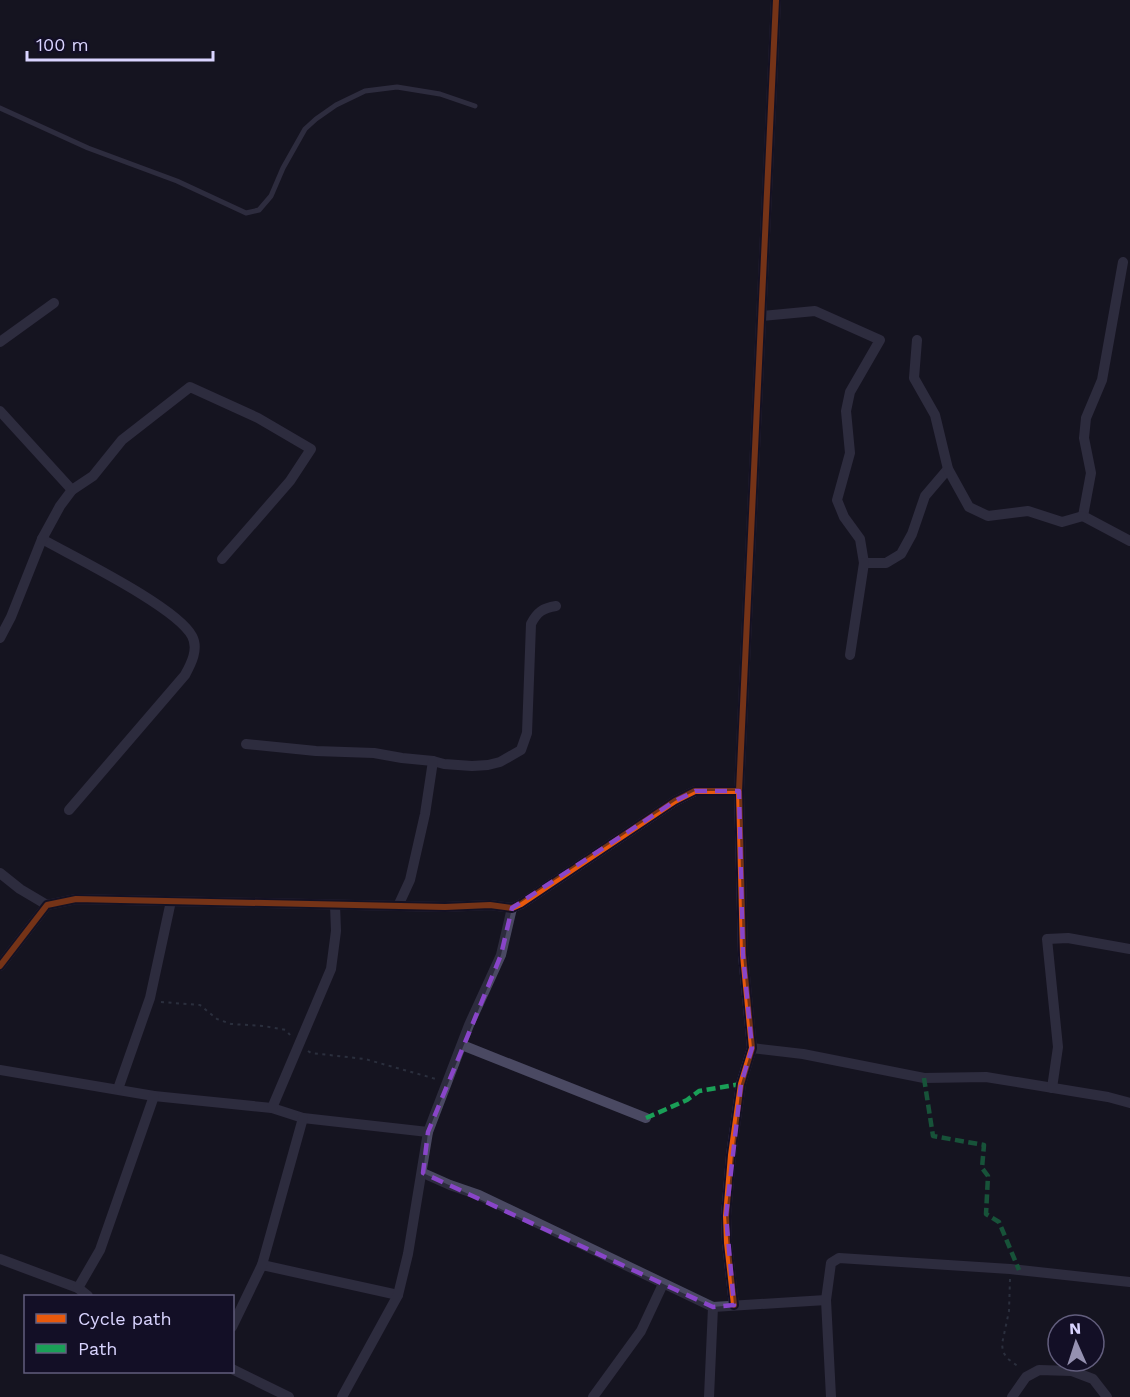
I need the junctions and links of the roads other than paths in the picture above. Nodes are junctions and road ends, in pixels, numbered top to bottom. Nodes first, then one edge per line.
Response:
1 (776, 0) edge
2 (475, 106) dead end
3 (0, 108) edge
4 (1123, 262) dead end
5 (54, 303) dead end
6 (761, 316) junction
7 (917, 340) dead end
8 (0, 342) edge
9 (0, 411) edge
10 (948, 469) junction
11 (72, 490) junction
12 (1083, 516) junction
13 (42, 539) junction
14 (1130, 541) edge
15 (222, 559) dead end
16 (864, 562) junction
17 (556, 606) dead end
18 (0, 638) edge
19 (850, 655) dead end
20 (246, 744) dead end
21 (433, 761) junction
22 (739, 791) junction
23 (69, 810) dead end
24 (0, 873) edge
25 (171, 901) junction
26 (47, 905) junction
27 (335, 905) junction
28 (398, 906) junction
29 (512, 908) junction
30 (1130, 949) edge
31 (0, 966) edge
32 (462, 1045) junction
33 (752, 1048) junction
34 (0, 1071) edge
35 (1052, 1088) junction
36 (118, 1089) junction
37 (154, 1096) junction
38 (1130, 1103) edge
39 (272, 1108) junction
40 (303, 1118) junction
41 (646, 1118) dead end
42 (428, 1132) junction
43 (423, 1173) junction
44 (0, 1259) edge
45 (262, 1265) junction
46 (1130, 1282) edge
47 (663, 1284) junction
48 (78, 1288) junction
49 (398, 1294) junction
50 (87, 1295) edge
51 (826, 1300) junction
52 (734, 1305) junction
53 (713, 1307) junction
54 (234, 1322) edge
55 (234, 1370) edge
56 (289, 1397) edge
57 (342, 1397) edge
58 (593, 1397) edge
59 (709, 1397) edge
60 (831, 1397) edge
61 (1012, 1397) edge
62 (1107, 1397) edge

1 - 6 street
2 - 3 lane
4 - 12 street
5 - 8 street
6 - 16 street
6 - 22 street
7 - 10 street
9 - 11 street
10 - 12 street
10 - 16 street
11 - 13 street
11 - 15 street
12 - 14 street
13 - 18 street
13 - 23 street
16 - 19 street
17 - 21 street
20 - 21 street
21 - 28 street
22 - 29 street
22 - 33 street
24 - 26 street
25 - 26 street
25 - 27 street
25 - 36 street
26 - 31 street
27 - 28 street
27 - 39 street
28 - 29 street
29 - 32 street
30 - 35 street
32 - 41 street
32 - 42 street
33 - 35 street
33 - 52 street
34 - 36 street
35 - 38 street
36 - 37 street
37 - 39 street
37 - 48 street
39 - 40 street
40 - 42 street
40 - 45 street
42 - 43 street
43 - 47 street
43 - 49 street
44 - 48 street
45 - 49 street
45 - 54 street
46 - 51 street
47 - 53 street
47 - 58 street
48 - 50 street
49 - 57 street
51 - 52 street
51 - 60 street
52 - 53 street
53 - 59 street
55 - 56 street
61 - 62 street

